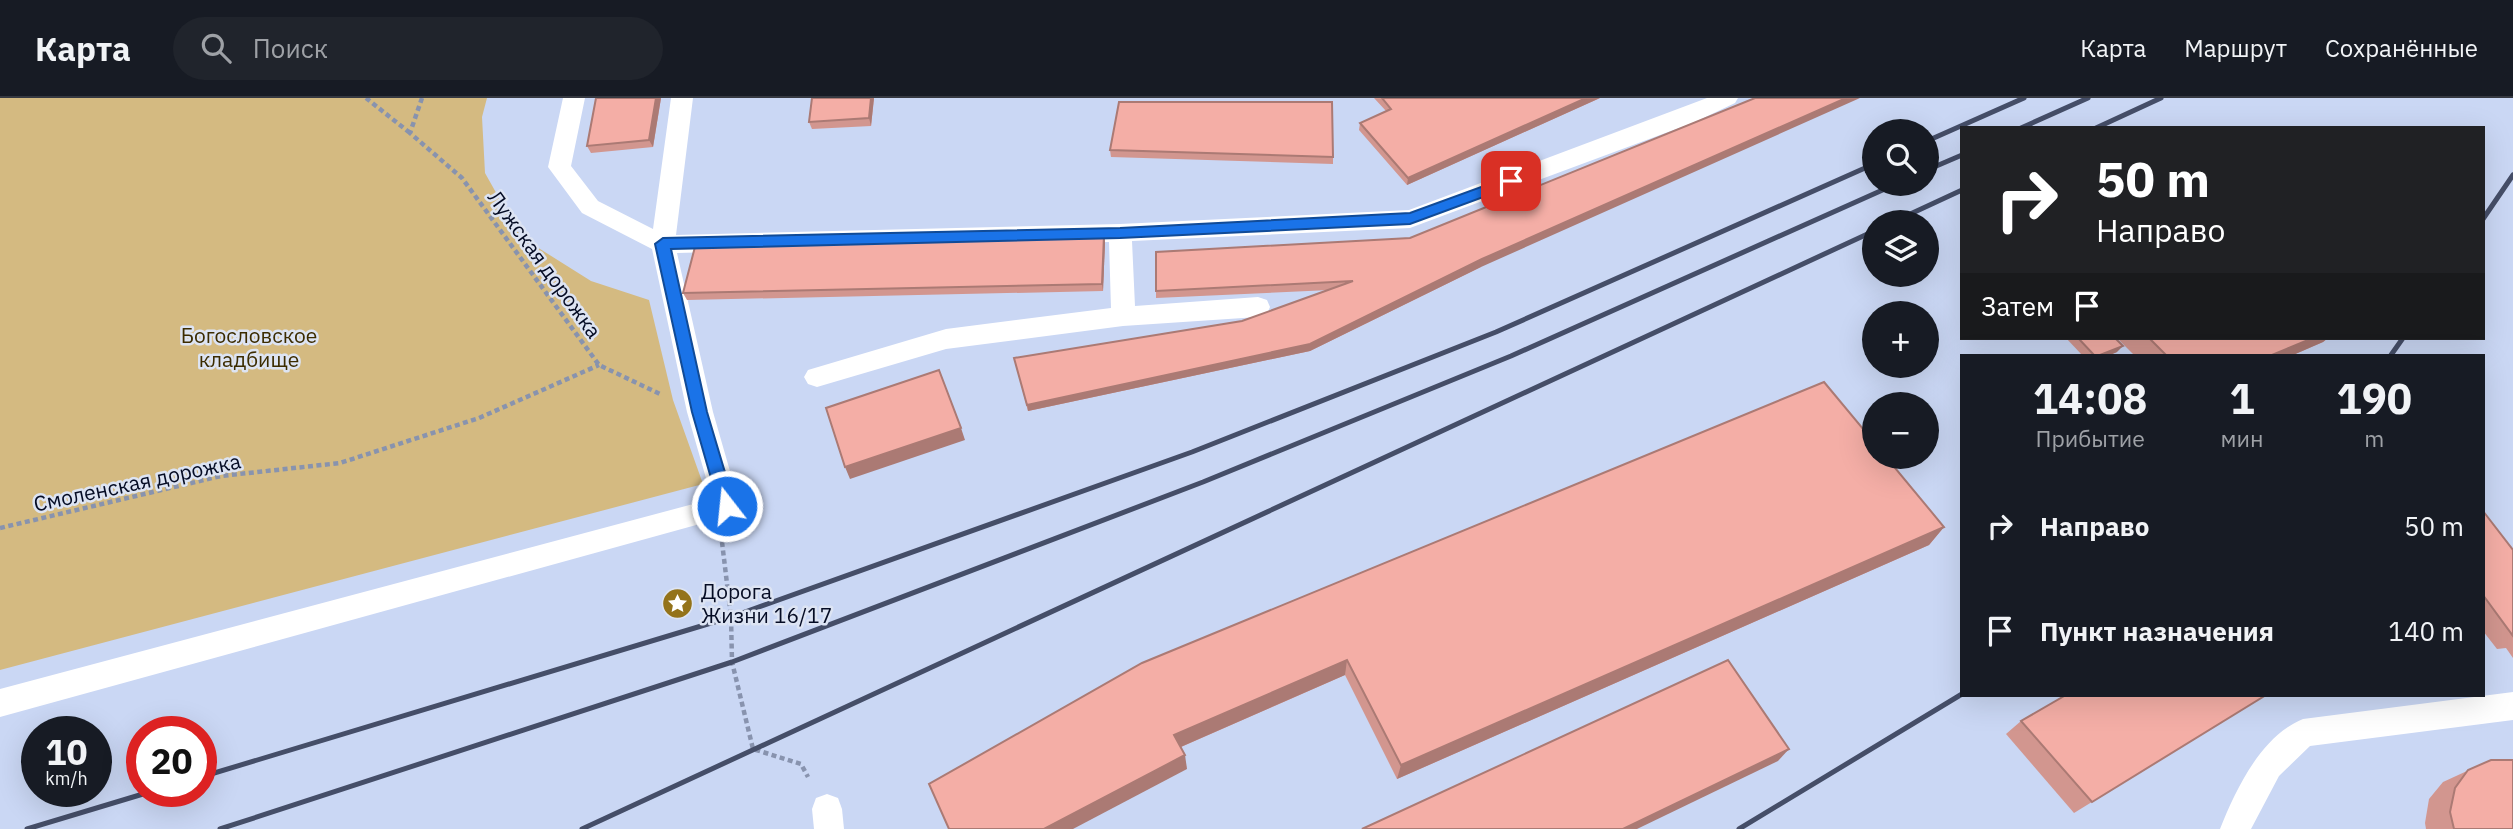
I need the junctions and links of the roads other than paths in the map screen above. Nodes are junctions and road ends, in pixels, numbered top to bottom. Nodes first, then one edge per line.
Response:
1 (574, 98) edge
2 (682, 98) edge
3 (1727, 98) edge
4 (1120, 233) junction
5 (663, 244) junction
6 (1258, 307) dead end
7 (1123, 317) junction
8 (817, 377) dead end
9 (0, 703) edge
10 (2513, 706) edge
11 (2235, 829) edge

1 - 5 lane
2 - 5 lane
3 - 4 lane
4 - 5 lane
4 - 7 lane
5 - 9 lane
6 - 7 lane
7 - 8 lane
10 - 11 lane

